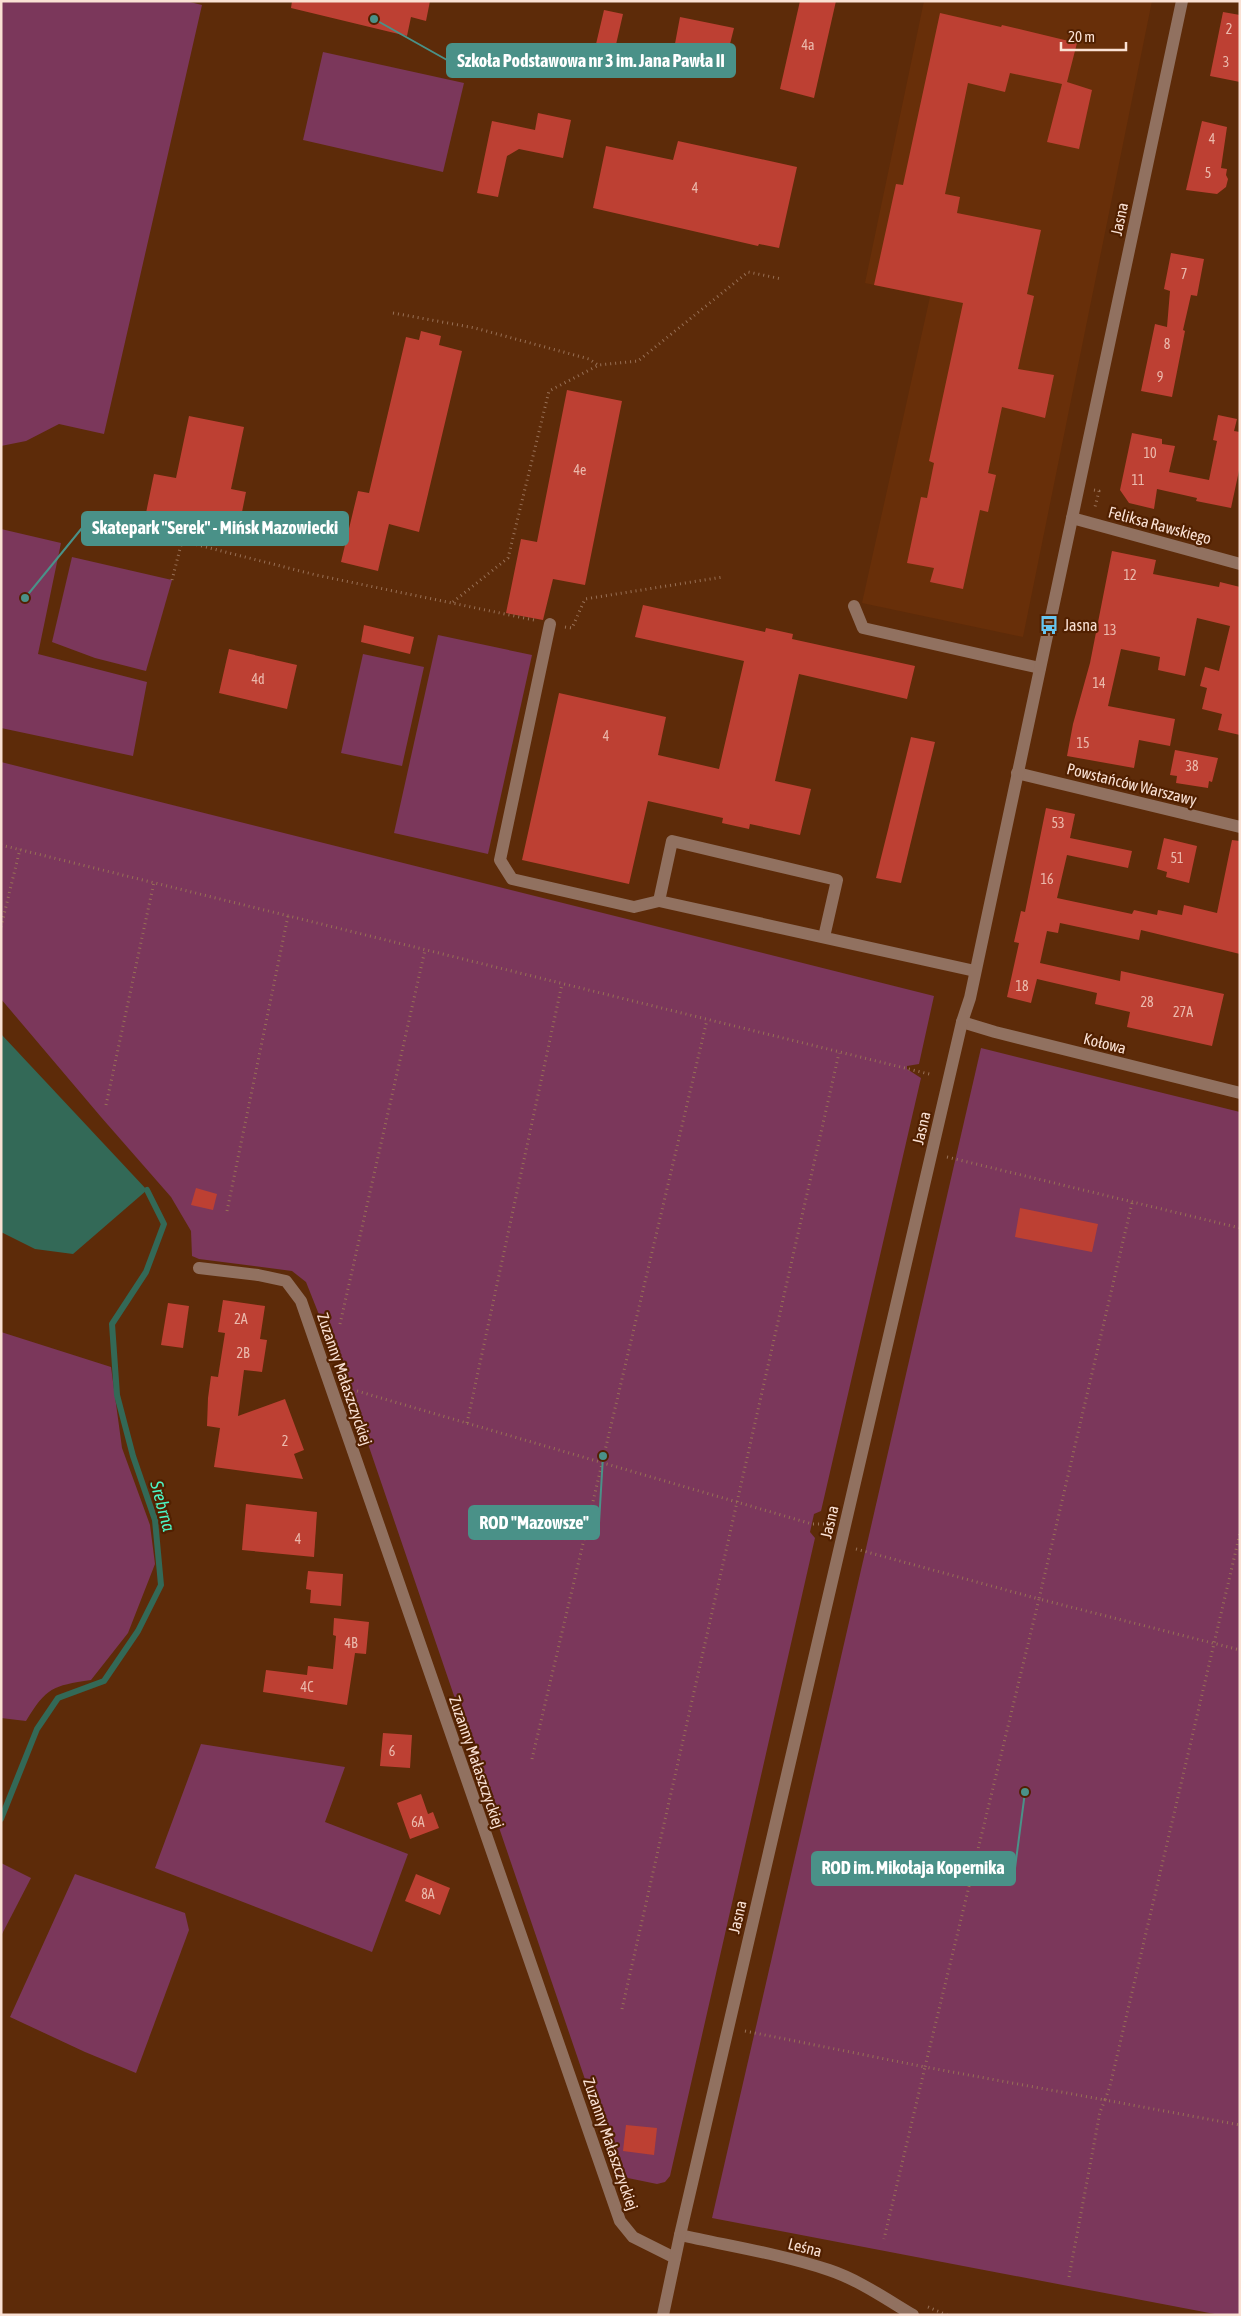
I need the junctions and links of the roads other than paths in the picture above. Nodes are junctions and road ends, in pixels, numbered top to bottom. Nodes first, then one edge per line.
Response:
1 (1182, 1) edge
2 (1072, 518) junction
3 (1240, 564) edge
4 (854, 606) dead end
5 (550, 624) road end
6 (1040, 668) junction
7 (1017, 773) junction
8 (1240, 827) edge
9 (659, 901) junction
10 (824, 937) junction
11 (976, 971) junction
12 (962, 1022) junction
13 (1240, 1093) edge
14 (199, 1268) dead end
15 (680, 2235) junction
16 (675, 2258) junction
17 (664, 2315) edge
18 (914, 2315) edge

1 - 2 street, Jasna
2 - 3 street, Feliksa Rawskiego
2 - 6 street, Jasna
4 - 6 street
5 - 9 street
6 - 7 street, Jasna
7 - 8 street, Powstańców Warszawy
7 - 11 street, Jasna
9 - 10 street
9 - 10 street
10 - 11 street
11 - 12 street, Jasna
12 - 13 street, Kołowa
12 - 15 street, Jasna
14 - 16 street, Zuzanny Małaszczyckiej
15 - 16 street, Jasna
15 - 18 street, Leśna
16 - 17 street

